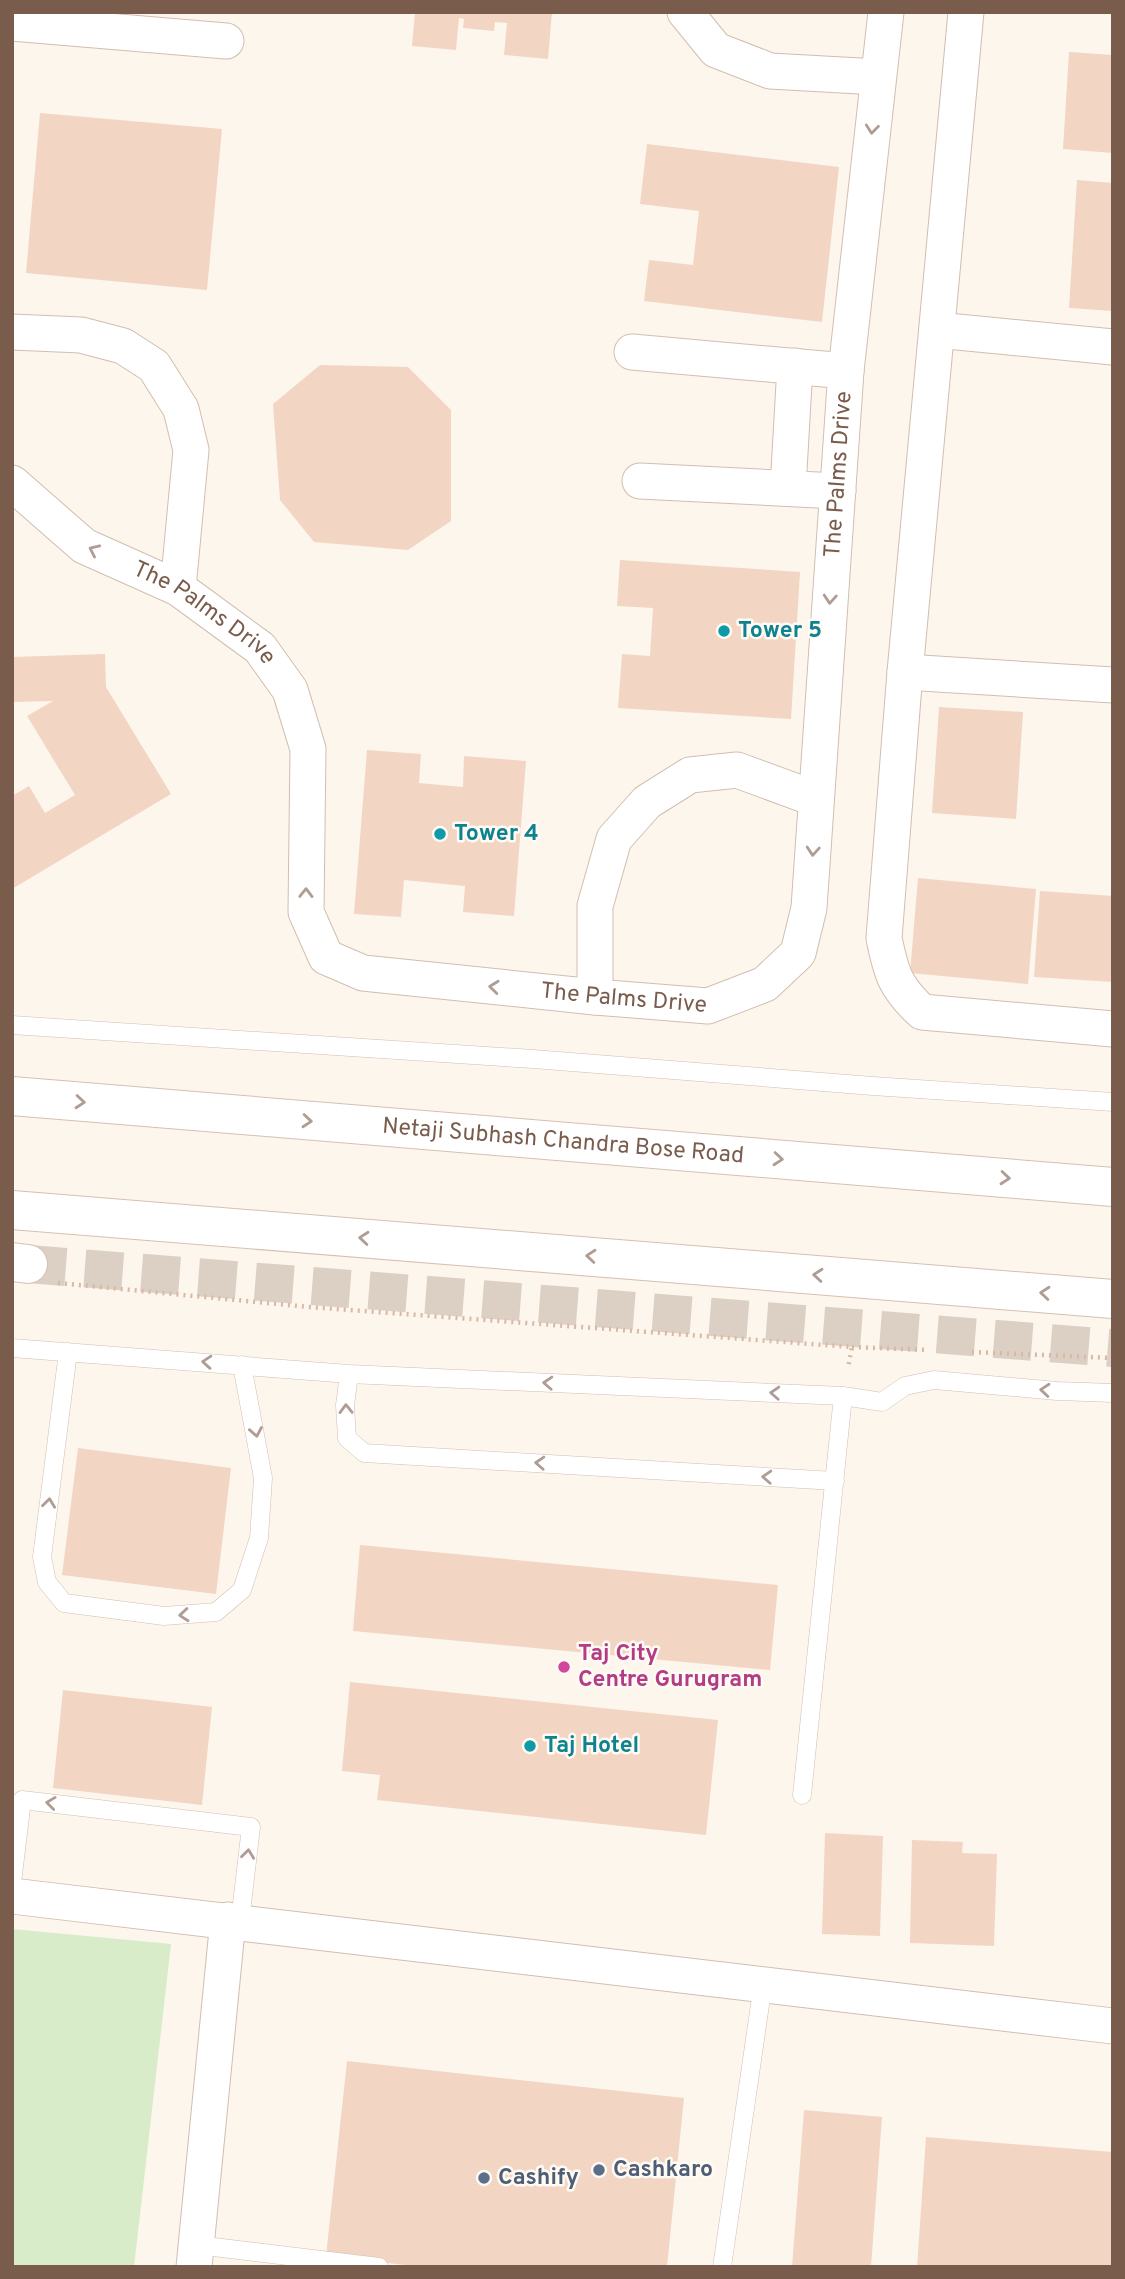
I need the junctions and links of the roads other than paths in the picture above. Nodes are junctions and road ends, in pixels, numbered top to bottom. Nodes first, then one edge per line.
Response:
1 (685, 12) edge
2 (886, 12) edge
3 (965, 12) edge
4 (12, 23) edge
5 (226, 41) dead end
6 (878, 78) junction
7 (937, 330) junction
8 (12, 332) edge
9 (1113, 347) edge
10 (632, 352) dead end
11 (795, 366) junction
12 (846, 371) junction
13 (640, 481) dead end
14 (12, 483) edge
15 (788, 488) junction
16 (838, 491) junction
17 (178, 588) junction
18 (905, 672) junction
19 (1113, 685) edge
20 (816, 799) junction
21 (595, 997) junction
22 (12, 1025) edge
23 (1113, 1029) edge
24 (12, 1096) edge
25 (1113, 1102) edge
26 (1113, 1187) edge
27 (12, 1210) edge
28 (1113, 1299) edge
29 (12, 1348) edge
30 (68, 1352) junction
31 (242, 1365) junction
32 (349, 1374) junction
33 (1113, 1392) edge
34 (843, 1396) junction
35 (835, 1481) junction
36 (802, 1795) dead end
37 (12, 1883) edge
38 (12, 1896) edge
39 (234, 1921) junction
40 (763, 1984) junction
41 (1113, 2026) edge
42 (196, 2256) edge
43 (304, 2262) edge
44 (379, 2267) edge
45 (722, 2267) edge

1 - 6 street
2 - 6 street, The Palms Drive
3 - 7 street
4 - 5 street
6 -> 12 street, The Palms Drive
7 - 9 street
7 - 18 street
8 - 17 street
10 - 11 street
11 - 12 street
11 - 15 street
12 - 16 street, The Palms Drive
13 - 15 street
17 -> 14 street, The Palms Drive
15 - 16 street
16 -> 20 street, The Palms Drive
21 -> 17 street, The Palms Drive
18 - 19 street
18 - 23 street
20 -> 21 street, The Palms Drive
20 - 21 street
22 - 25 lane
24 -> 26 main road, Netaji Subhash Chandra Bose Road
28 -> 27 main road
29 - 30 lane
31 -> 30 lane
31 -> 30 lane
31 - 32 lane
34 -> 32 lane
35 -> 32 lane
33 -> 34 lane
34 - 35 lane
35 - 36 lane
39 -> 37 lane
38 - 39 street
39 - 40 street
39 - 42 street
40 - 41 street
40 - 45 lane
42 - 43 lane
43 - 44 lane

